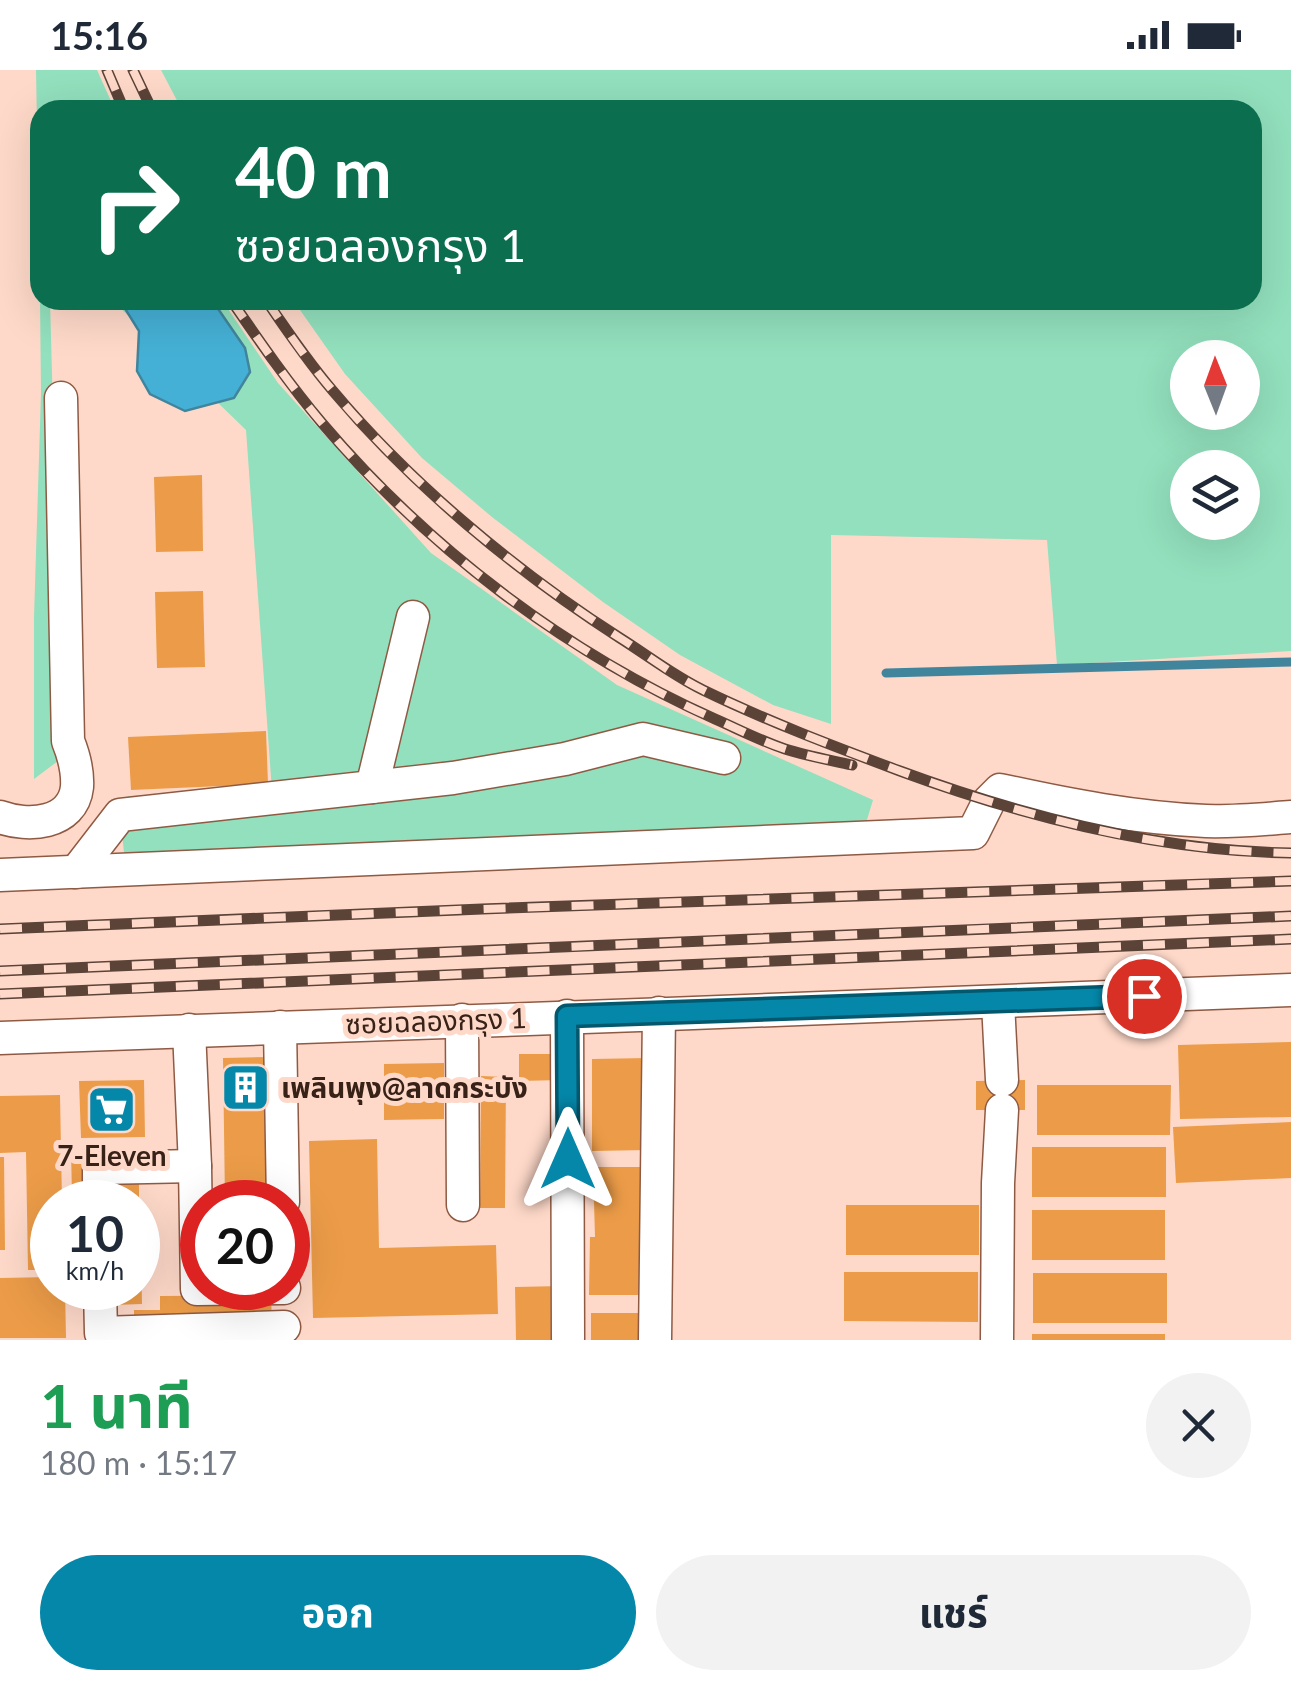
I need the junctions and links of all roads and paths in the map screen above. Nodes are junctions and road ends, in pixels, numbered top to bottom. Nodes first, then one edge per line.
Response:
1 (61, 398) dead end
2 (413, 617) dead end
3 (724, 758) dead end
4 (372, 787) junction
5 (0, 818) edge
6 (1291, 818) edge
7 (76, 872) junction
8 (0, 875) edge
9 (1291, 990) edge
10 (998, 1003) junction
11 (659, 1013) junction
12 (567, 1016) junction
13 (462, 1020) junction
14 (280, 1027) junction
15 (188, 1030) junction
16 (0, 1038) edge
17 (195, 1166) junction
18 (99, 1180) edge
19 (195, 1180) edge
20 (282, 1180) edge
21 (463, 1205) dead end
22 (100, 1310) edge
23 (284, 1334) edge
24 (568, 1338) edge
25 (655, 1340) edge
26 (997, 1340) edge

1 - 5 street
2 - 4 street
3 - 4 street
4 - 7 street
6 - 7 street
7 - 8 street
9 - 10 street, ซอยฉลองกรุง 1
10 - 11 street, ซอยฉลองกรุง 1
10 - 26 street
11 - 12 street, ซอยฉลองกรุง 1
11 - 25 street
12 - 13 street, ซอยฉลองกรุง 1
12 - 24 street
13 - 14 street, ซอยฉลองกรุง 1
13 - 21 street
14 - 15 street, ซอยฉลองกรุง 1
14 - 20 street
15 - 16 street, ซอยฉลองกรุง 1
15 - 17 street
17 - 18 street
17 - 19 street
22 - 23 street

